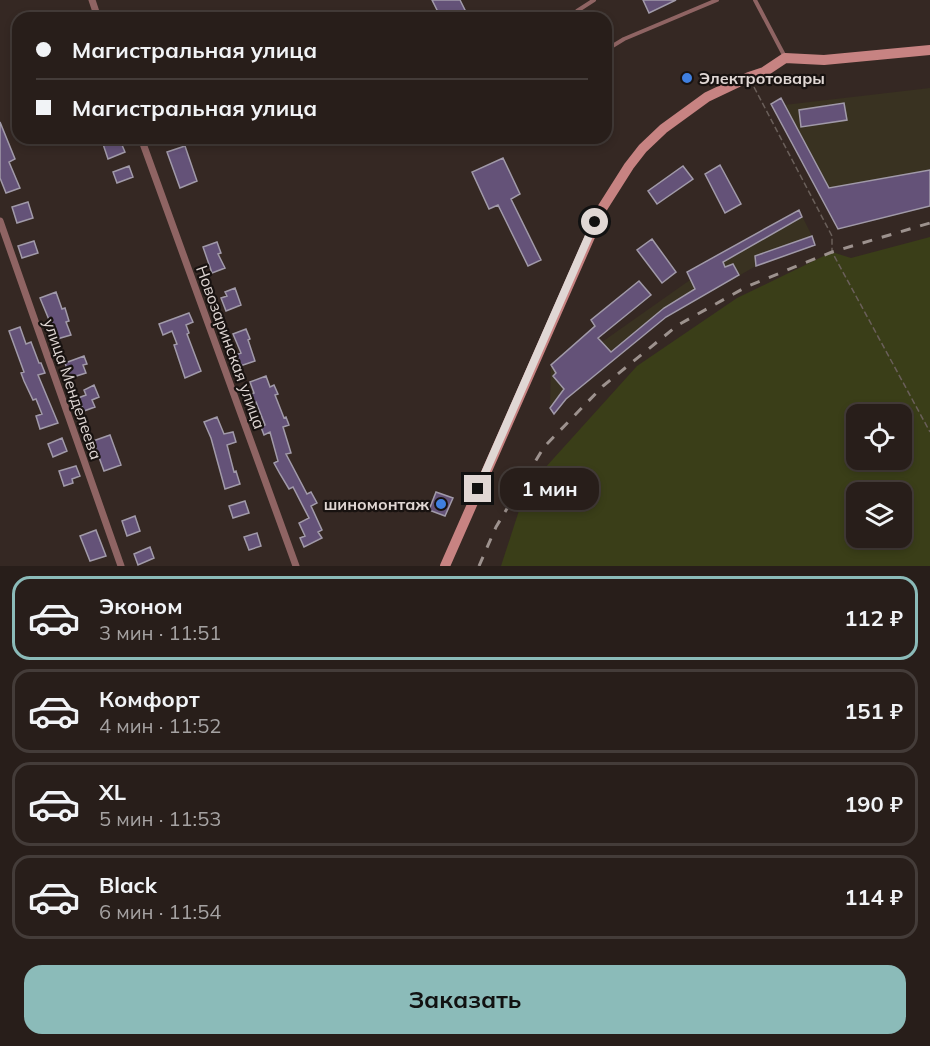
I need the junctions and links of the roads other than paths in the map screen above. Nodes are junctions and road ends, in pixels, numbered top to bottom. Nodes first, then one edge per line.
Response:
1 (594, 0) edge
2 (717, 0) edge
3 (755, 0) edge
4 (576, 12) edge
5 (612, 46) edge
6 (930, 50) edge
7 (785, 58) junction
8 (143, 144) edge
9 (0, 221) edge
10 (122, 566) edge
11 (297, 566) edge
12 (445, 566) edge

1 - 4 lane
2 - 5 lane
3 - 7 lane
6 - 7 main road
7 - 12 main road
8 - 11 street, Новозаринская улица
9 - 10 street, улица Менделеева

